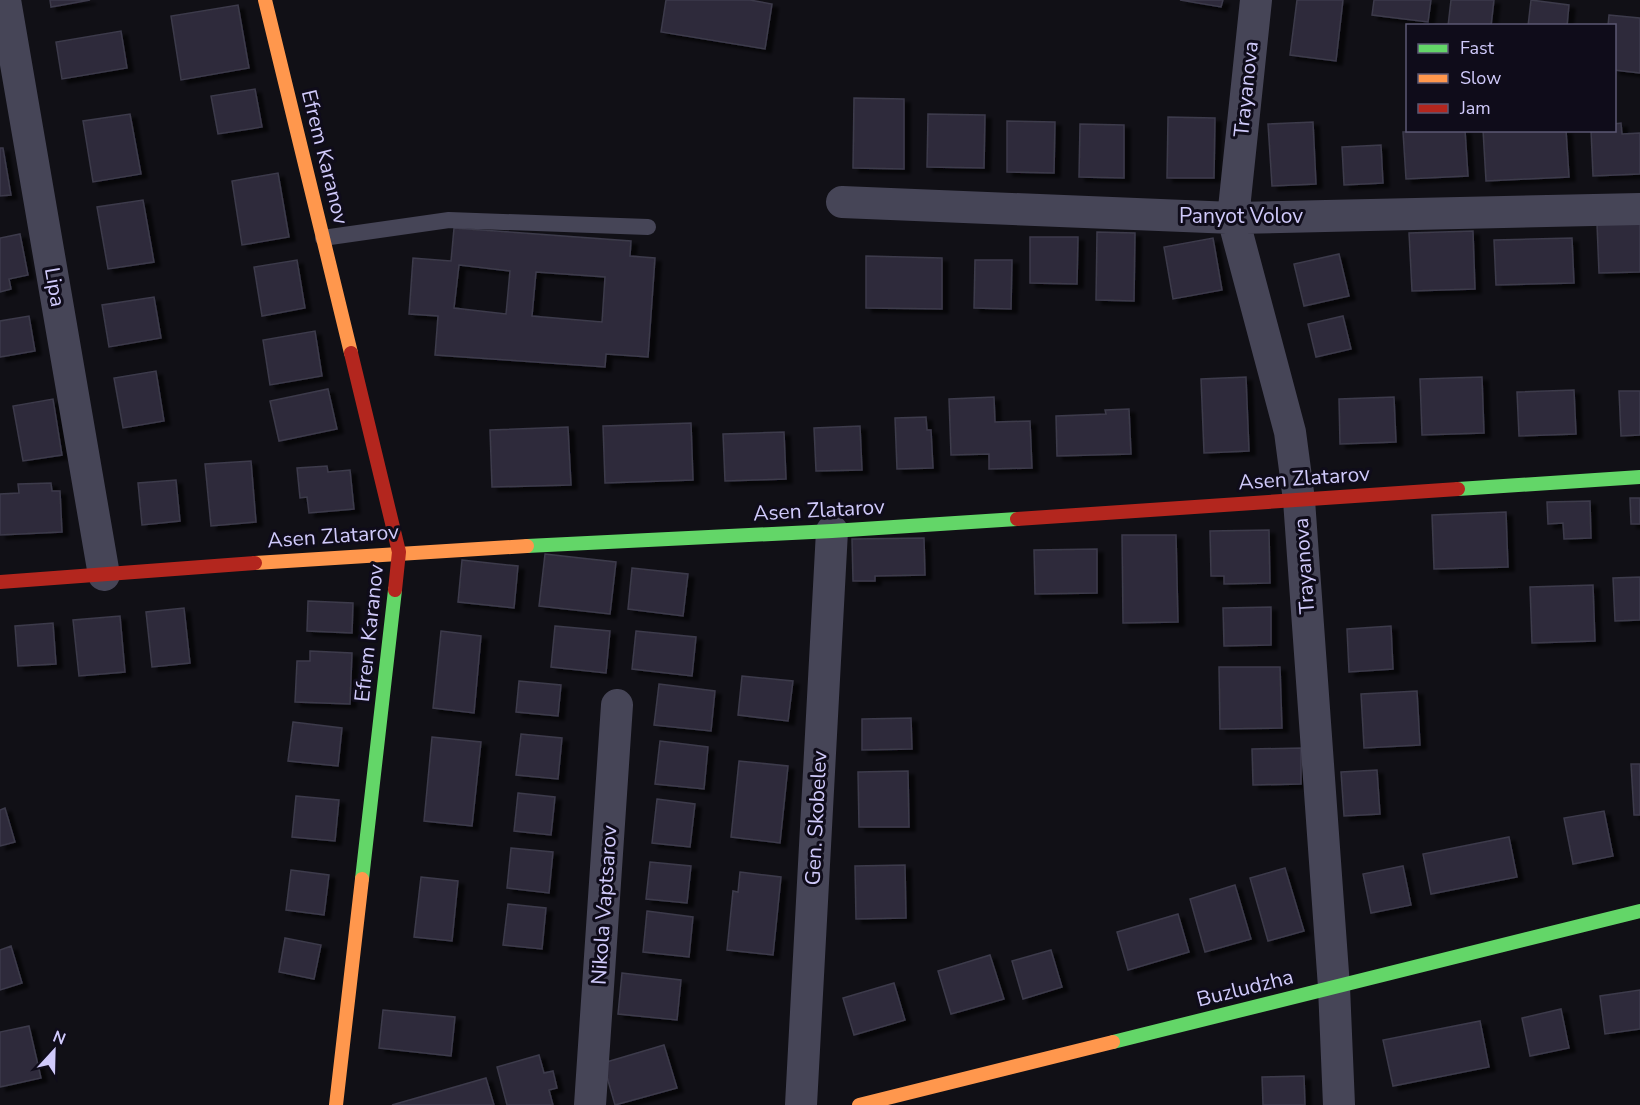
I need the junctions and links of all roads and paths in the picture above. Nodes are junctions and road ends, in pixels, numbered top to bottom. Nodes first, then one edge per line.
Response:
1 (5, 0) edge
2 (265, 0) edge
3 (1256, 0) edge
4 (842, 202) dead end
5 (1640, 209) edge
6 (1233, 218) junction
7 (648, 227) dead end
8 (323, 238) junction
9 (1640, 477) edge
10 (1299, 500) junction
11 (832, 531) junction
12 (399, 552) junction
13 (104, 575) junction
14 (0, 582) edge
15 (617, 705) dead end
16 (1640, 911) edge
17 (1334, 987) junction
18 (336, 1105) edge
19 (590, 1105) edge
20 (801, 1105) edge
21 (859, 1105) edge
22 (1339, 1105) edge

1 - 13 street, Lipa
2 - 8 street, Efrem Karanov
3 - 6 street, Trayanova
4 - 6 street, Panyot Volov
5 - 6 street, Panyot Volov
6 - 10 street, Trayanova
7 - 8 lane
8 - 12 street, Efrem Karanov
9 - 10 street, Asen Zlatarov
10 - 11 street, Asen Zlatarov
10 - 17 street, Trayanova
11 - 12 street, Asen Zlatarov
11 - 20 street, Gen. Skobelev
12 - 13 street, Asen Zlatarov
12 - 18 street, Efrem Karanov
13 - 14 street, Asen Zlatarov
15 - 19 street, Nikola Vaptsarov
16 - 17 street, Buzludzha
17 - 21 street, Buzludzha
17 - 22 street, Trayanova

